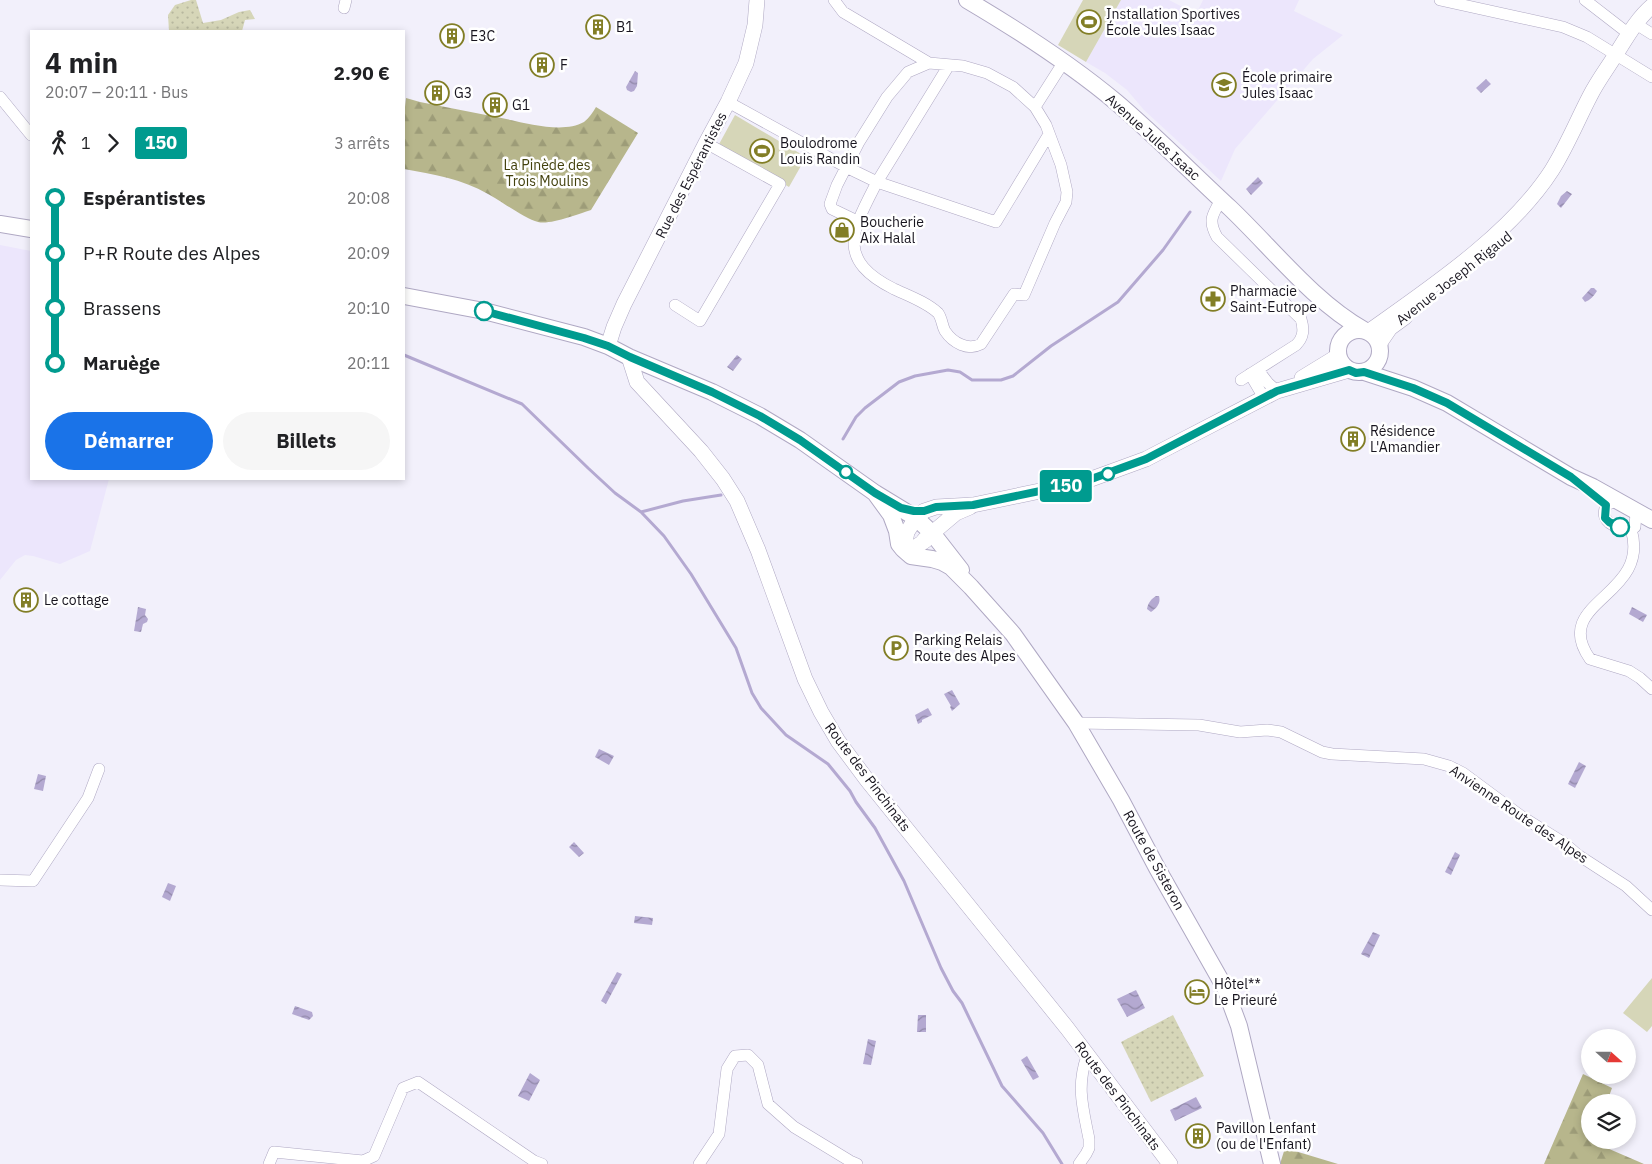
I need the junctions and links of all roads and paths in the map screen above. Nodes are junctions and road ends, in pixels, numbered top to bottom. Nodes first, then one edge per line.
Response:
1 (757, 0) edge
2 (834, 0) edge
3 (967, 0) edge
4 (1440, 0) edge
5 (1584, 0) edge
6 (1652, 6) edge
7 (1642, 28) edge
8 (1620, 57) junction
9 (929, 63) junction
10 (1063, 63) junction
11 (949, 65) junction
12 (1652, 77) edge
13 (0, 97) edge
14 (728, 102) junction
15 (1034, 107) junction
16 (30, 134) edge
17 (1049, 134) junction
18 (706, 143) junction
19 (846, 167) junction
20 (877, 182) junction
21 (1220, 200) junction
22 (857, 221) junction
23 (0, 224) edge
24 (30, 229) edge
25 (405, 296) edge
26 (1319, 298) junction
27 (675, 305) dead end
28 (1366, 331) junction
29 (608, 346) junction
30 (1339, 349) junction
31 (1380, 351) junction
32 (630, 357) junction
33 (1356, 372) junction
34 (1413, 388) junction
35 (1275, 392) junction
36 (875, 493) junction
37 (1611, 503) junction
38 (973, 505) junction
39 (920, 515) junction
40 (946, 522) junction
41 (1641, 522) edge
42 (930, 535) junction
43 (902, 541) junction
44 (947, 550) junction
45 (971, 587) junction
46 (1652, 689) edge
47 (1076, 723) junction
48 (99, 768) dead end
49 (0, 880) edge
50 (1652, 910) edge
51 (1087, 1056) junction
52 (269, 1164) edge
53 (542, 1164) edge
54 (699, 1164) edge
55 (858, 1164) edge
56 (1079, 1164) edge
57 (1170, 1164) edge
58 (1272, 1164) edge

1 - 14 street, Rue des Espérantistes
2 - 9 street
3 - 10 main road, Avenue Jules Isaac
4 - 8 street
5 - 7 street
6 - 7 street
7 - 8 street
8 - 12 street
8 - 28 street, Avenue Joseph Rigaud
8 - 31 street, Avenue Joseph Rigaud
9 - 11 street
9 - 19 street
10 - 15 street
10 - 21 main road, Avenue Jules Isaac
11 - 15 street
11 - 20 street
13 - 16 street
14 - 18 street, Rue des Espérantistes
14 - 19 street
15 - 17 street
17 - 20 street
17 - 22 street
18 - 27 street
18 - 29 street, Rue des Espérantistes
19 - 20 street
19 - 22 street
20 - 22 street
21 - 26 main road, Avenue Jules Isaac
21 - 35 street
23 - 24 main road
25 - 29 main road, Route de Sisteron
26 - 28 main road, Avenue Jules Isaac
26 - 30 main road, Avenue Jules Isaac
28 - 30 main road
28 - 31 main road
29 - 32 main road, Route de Sisteron
30 - 33 main road
30 - 35 street
31 - 33 main road
31 - 34 main road
32 - 36 main road, Route de Sisteron
32 - 51 street, Route des Pinchinats
33 - 34 main road
33 - 35 street
34 - 37 main road
35 - 38 street
36 - 39 main road, Route de Sisteron
36 - 43 main road, Route de Sisteron
37 - 41 main road
37 - 41 street
38 - 39 street
38 - 40 street
39 - 42 main road, Route de Sisteron
39 - 43 street
40 - 42 street
40 - 44 street
41 - 46 street
42 - 43 street
42 - 44 main road, Route de Sisteron
43 - 45 main road, Route de Sisteron
44 - 45 main road, Route de Sisteron
45 - 47 main road, Route de Sisteron
47 - 50 street, Anvienne Route des Alpes
47 - 58 main road, Route de Sisteron
48 - 49 street
51 - 56 street
51 - 57 street, Route des Pinchinats
52 - 53 street
54 - 55 street

